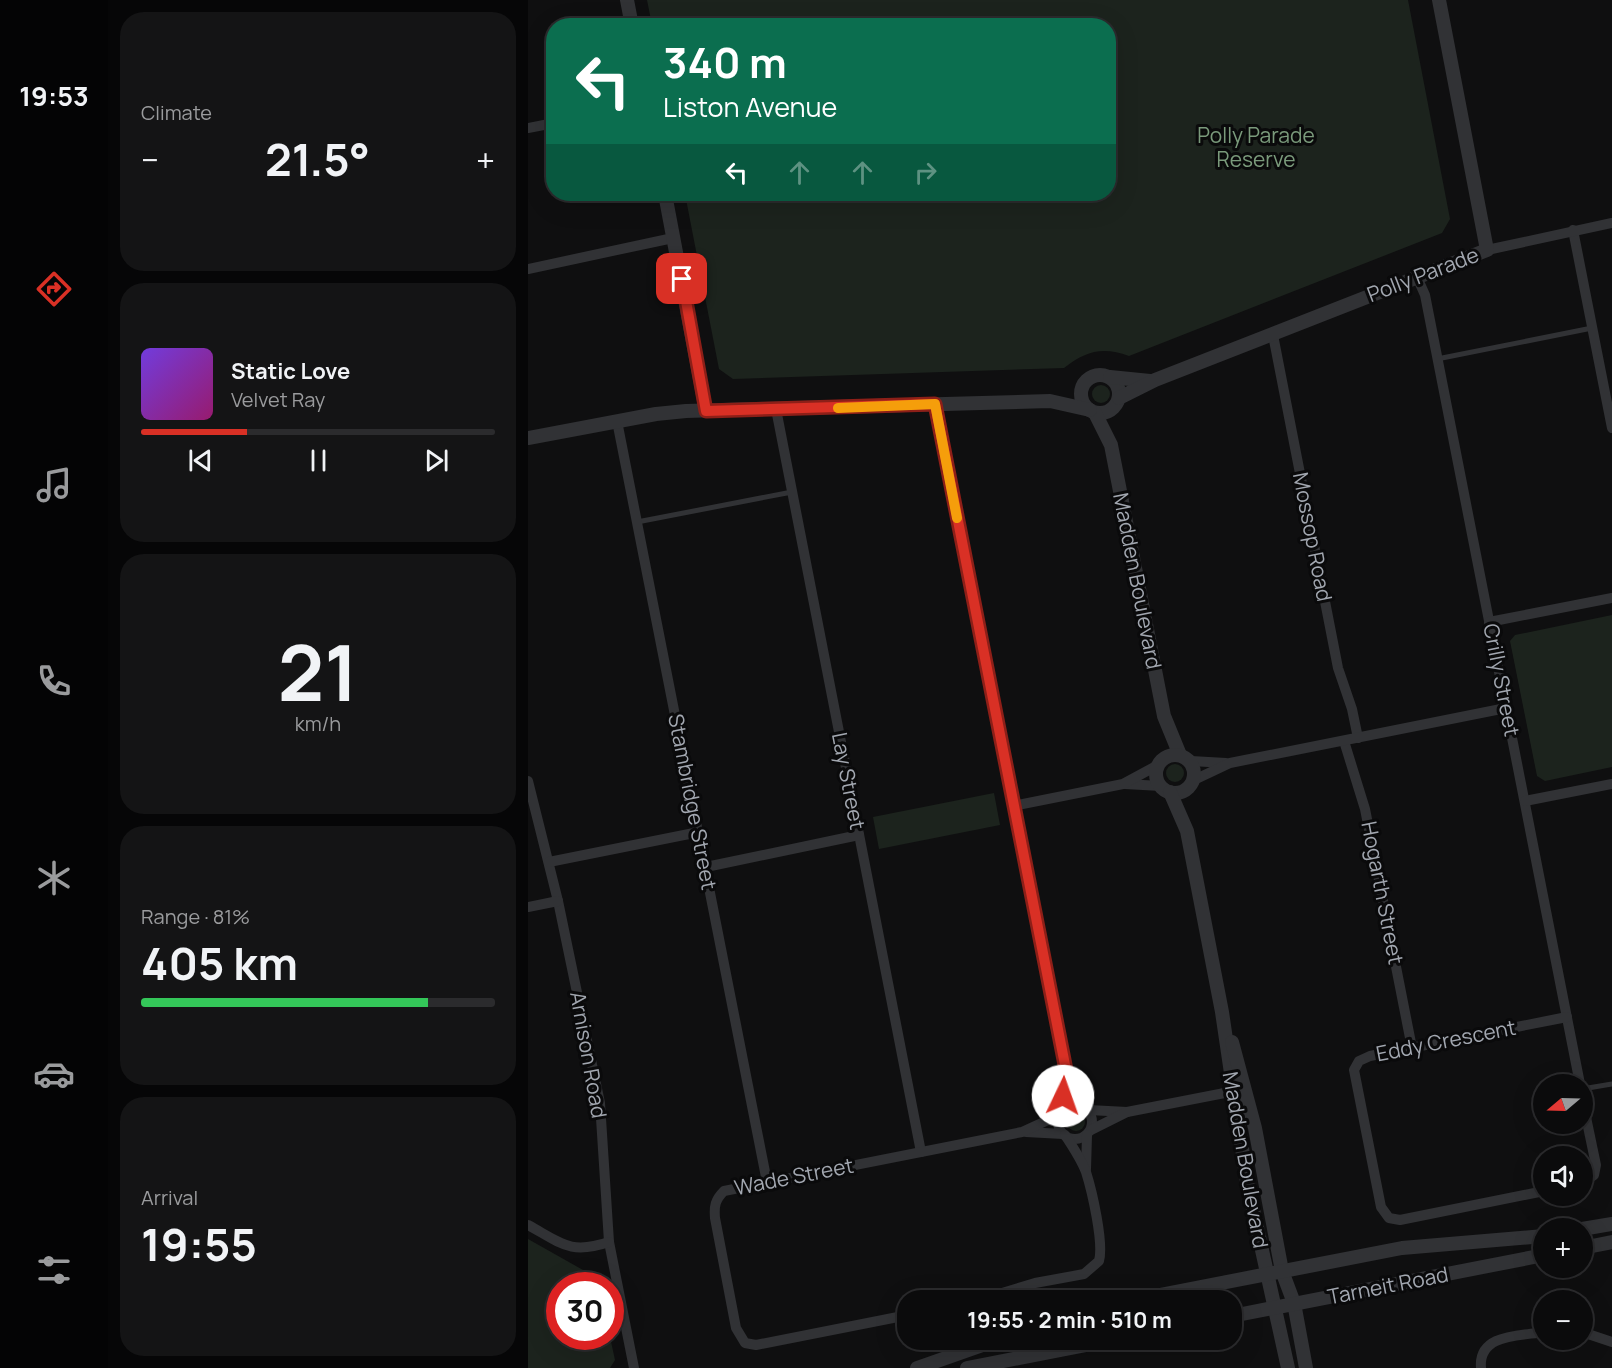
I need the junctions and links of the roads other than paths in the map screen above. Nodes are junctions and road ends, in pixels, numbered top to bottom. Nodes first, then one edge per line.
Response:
1 (627, 0) edge
2 (1439, 0) edge
3 (630, 18) edge
4 (546, 125) edge
5 (528, 128) edge
6 (666, 201) edge
7 (1612, 223) edge
8 (1573, 230) junction
9 (674, 238) junction
10 (1487, 250) junction
11 (528, 268) edge
12 (1417, 277) junction
13 (1592, 328) junction
14 (1273, 335) junction
15 (1437, 358) junction
16 (1110, 377) junction
17 (1155, 380) junction
18 (1083, 386) junction
19 (1050, 401) junction
20 (935, 404) junction
21 (1116, 404) junction
22 (776, 409) junction
23 (706, 411) junction
24 (1092, 411) junction
25 (617, 421) junction
26 (1612, 428) edge
27 (528, 438) edge
28 (1111, 445) junction
29 (792, 492) junction
30 (636, 522) junction
31 (1612, 598) edge
32 (1489, 622) junction
33 (1506, 708) junction
34 (1164, 716) junction
35 (1358, 738) junction
36 (1344, 741) junction
37 (1186, 758) junction
38 (1160, 762) junction
39 (1230, 763) junction
40 (528, 781) edge
41 (1123, 784) junction
42 (1191, 784) junction
43 (1612, 784) edge
44 (1165, 789) junction
45 (1525, 801) junction
46 (1013, 806) junction
47 (1187, 831) junction
48 (699, 832) junction
49 (859, 835) junction
50 (549, 862) junction
51 (705, 867) junction
52 (558, 901) junction
53 (528, 907) edge
54 (1567, 1017) junction
55 (1412, 1048) junction
56 (1066, 1070) junction
57 (1578, 1074) edge
58 (1612, 1084) edge
59 (1593, 1087) edge
60 (1239, 1090) junction
61 (1085, 1108) junction
62 (1127, 1112) junction
63 (1060, 1113) junction
64 (1022, 1132) junction
65 (1089, 1133) junction
66 (1064, 1135) junction
67 (1593, 1151) edge
68 (921, 1152) junction
69 (1086, 1172) junction
70 (1593, 1175) edge
71 (766, 1182) junction
72 (1533, 1193) edge
73 (1612, 1224) edge
74 (528, 1225) edge
75 (1593, 1227) edge
76 (1533, 1237) edge
77 (609, 1242) junction
78 (1612, 1242) edge
79 (1593, 1246) edge
80 (1533, 1257) edge
81 (1282, 1271) junction
82 (1267, 1274) junction
83 (1012, 1290) edge
84 (1185, 1290) edge
85 (1294, 1304) junction
86 (1277, 1307) junction
87 (1242, 1314) edge
88 (897, 1317) edge
89 (1533, 1334) edge
90 (1593, 1336) edge
91 (1612, 1342) edge
92 (968, 1350) edge
93 (1060, 1350) edge
94 (634, 1368) edge
95 (917, 1368) edge
96 (967, 1368) edge
97 (1288, 1368) edge
98 (1305, 1368) edge
99 (1481, 1368) edge

1 - 3 street
2 - 10 street, Polly Parade
4 - 5 street
6 - 9 street
7 - 8 street
8 - 10 street
8 - 13 street
9 - 11 street
9 - 23 street
10 - 12 street, Polly Parade
12 - 14 street, Polly Parade
12 - 15 street, Crilly Street
13 - 15 lane
13 - 26 street
14 - 17 street, Polly Parade
14 - 35 street, Mossop Road
15 - 32 street, Crilly Street
16 - 17 street, Polly Parade
16 - 18 street
16 - 21 street
17 - 21 street, Polly Parade
18 - 19 street
18 - 24 street
19 - 20 street
19 - 24 street
20 - 22 street
20 - 46 street
21 - 24 street
21 - 28 street, Madden Boulevard
22 - 23 street
22 - 29 street, Lay Street
23 - 25 street
24 - 28 street, Madden Boulevard
25 - 27 street
25 - 30 street, Stambridge Street
28 - 34 street, Madden Boulevard
29 - 30 lane
29 - 49 street, Lay Street
30 - 48 street, Stambridge Street
31 - 32 street
32 - 33 street, Crilly Street
33 - 35 street
33 - 45 street, Crilly Street
34 - 37 street, Madden Boulevard
34 - 38 street, Madden Boulevard
35 - 36 street
36 - 39 street
36 - 55 street, Hogarth Street
37 - 38 street
37 - 39 street
37 - 42 street
38 - 41 street
38 - 44 street
39 - 42 street
40 - 50 street, Arnison Road
41 - 44 street
41 - 46 street
42 - 44 street
42 - 47 street, Madden Boulevard
43 - 45 street
44 - 47 street, Madden Boulevard
45 - 54 street, Crilly Street
46 - 56 street
47 - 60 street, Madden Boulevard
48 - 50 street
48 - 51 street, Stambridge Street
49 - 51 street
49 - 68 street, Lay Street
50 - 52 street, Arnison Road
51 - 71 street, Stambridge Street
52 - 53 street
52 - 77 street, Arnison Road
54 - 55 street, Eddy Crescent
54 - 57 street, Crilly Street
55 - 72 street, Eddy Crescent
56 - 61 street
56 - 63 street
58 - 59 lane
60 - 62 street
60 - 81 street, Madden Boulevard
60 - 82 street, Madden Boulevard
61 - 62 street
61 - 63 street
61 - 65 street
62 - 65 street
63 - 64 street, Wade Street
63 - 66 street
64 - 66 street, Wade Street
64 - 68 street, Wade Street
65 - 66 street
65 - 69 street
66 - 69 street
67 - 70 street
68 - 71 street, Wade Street
69 - 83 street
71 - 88 street, Wade Street
73 - 75 street
74 - 77 street
76 - 81 street
77 - 94 street, Arnison Road
78 - 79 street
80 - 85 street, Tarneit Road
81 - 82 street
81 - 85 street, Madden Boulevard
82 - 84 street
82 - 86 street, Madden Boulevard
85 - 86 street, Tarneit Road
85 - 98 street, Madden Boulevard
86 - 87 street, Tarneit Road
86 - 97 street, Madden Boulevard
89 - 99 street
90 - 91 street
92 - 95 street
93 - 96 street

